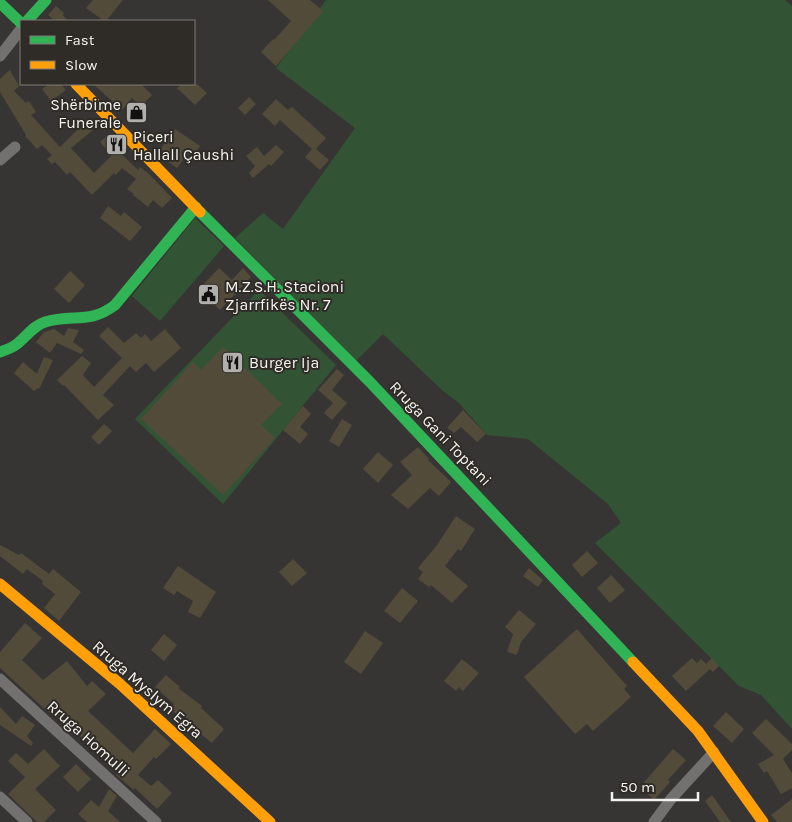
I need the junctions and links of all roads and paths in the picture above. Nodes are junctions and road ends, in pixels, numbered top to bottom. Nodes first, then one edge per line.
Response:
1 (46, 0) edge
2 (0, 3) edge
3 (28, 20) edge
4 (20, 21) edge
5 (20, 29) edge
6 (0, 56) edge
7 (77, 85) edge
8 (15, 147) dead end
9 (0, 160) edge
10 (196, 208) junction
11 (0, 352) edge
12 (0, 584) edge
13 (0, 680) edge
14 (714, 752) junction
15 (0, 797) edge
16 (27, 822) edge
17 (156, 822) edge
18 (270, 822) edge
19 (654, 822) edge
20 (763, 822) edge

1 - 3 main road
2 - 4 main road
5 - 6 street
7 - 10 main road, Rruga Gani Toptani
8 - 9 street
10 - 11 main road
10 - 14 main road, Rruga Gani Toptani
12 - 18 main road, Rruga Myslym Egra
13 - 17 street, Rruga Homulli
14 - 19 street
14 - 20 main road, Rruga Gani Toptani
15 - 16 street

